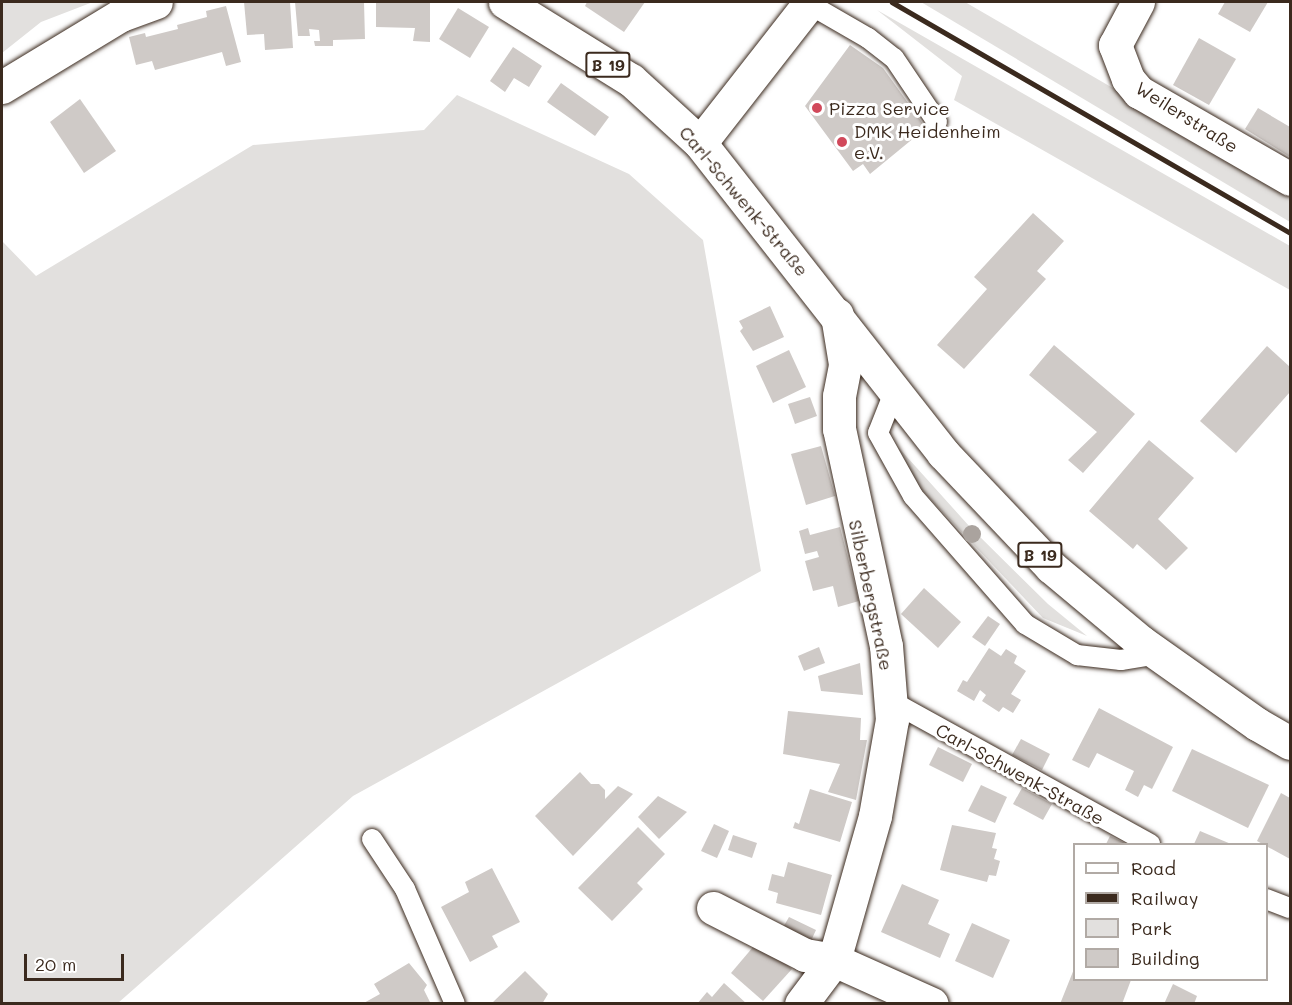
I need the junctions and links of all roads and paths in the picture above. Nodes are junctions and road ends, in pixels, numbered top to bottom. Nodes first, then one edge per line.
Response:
1 (156, 2) edge
2 (505, 2) edge
3 (1138, 2) edge
4 (809, 3) edge
5 (2, 87) edge
6 (937, 122) dead end
7 (700, 143) junction
8 (1290, 179) edge
9 (837, 315) junction
10 (895, 390) junction
11 (1158, 654) junction
12 (891, 701) junction
13 (1290, 742) edge
14 (372, 838) dead end
15 (1148, 843) edge
16 (1268, 900) edge
17 (713, 908) dead end
18 (1290, 908) edge
19 (834, 960) junction
20 (455, 1004) edge
21 (801, 1004) edge
22 (932, 1004) edge

1 - 5 street
2 - 7 street, Carl-Schwenk-Straße / B 19
3 - 8 street, Weilerstraße
4 - 6 lane
4 - 7 street
7 - 9 street, Carl-Schwenk-Straße / B 19
9 - 10 street, Carl-Schwenk-Straße / B 19
9 - 12 street, Silberbergstraße
10 - 11 street, Carl-Schwenk-Straße / B 19
10 - 11 lane
11 - 13 street, Carl-Schwenk-Straße / B 19
12 - 15 lane, Carl-Schwenk-Straße
12 - 19 street, Silberbergstraße
14 - 20 lane
16 - 18 lane
17 - 19 street
19 - 21 street, Silberbergstraße
19 - 22 street

